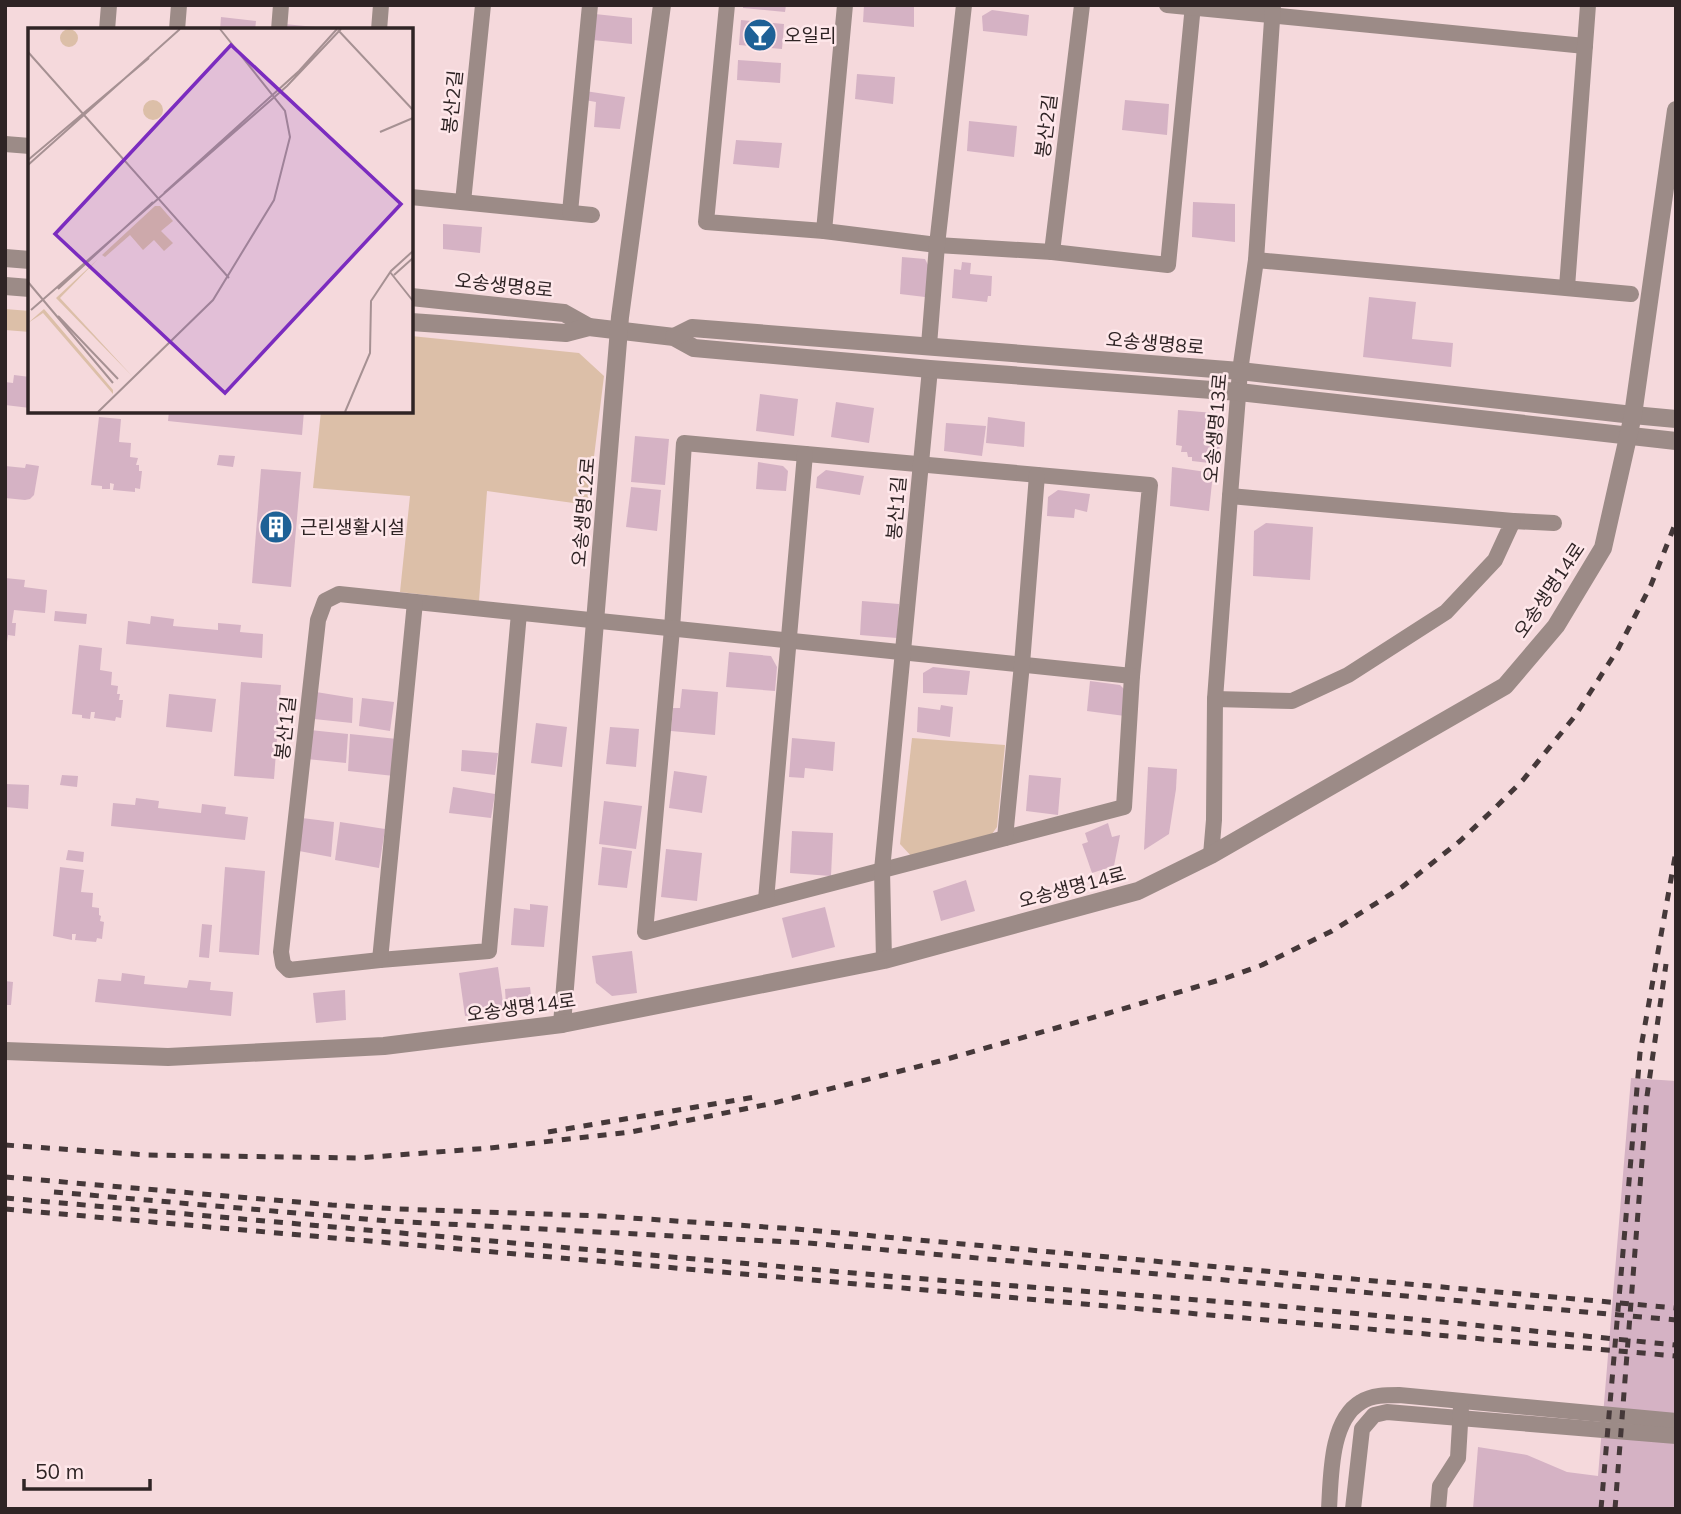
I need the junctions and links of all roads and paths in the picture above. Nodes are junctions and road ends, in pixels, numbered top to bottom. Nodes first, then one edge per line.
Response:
1 (109, 5) edge
2 (179, 5) edge
3 (281, 5) edge
4 (381, 5) edge
5 (483, 5) edge
6 (590, 5) edge
7 (662, 5) edge
8 (727, 5) edge
9 (845, 5) edge
10 (964, 5) edge
11 (1082, 5) edge
12 (1167, 5) edge
13 (1588, 5) edge
14 (1193, 6) edge
15 (1272, 10) edge
16 (107, 28) edge
17 (177, 28) edge
18 (279, 28) edge
19 (379, 28) edge
20 (1585, 46) junction
21 (1675, 117) edge
22 (5, 144) edge
23 (28, 146) edge
24 (413, 197) edge
25 (463, 202) junction
26 (570, 212) junction
27 (592, 215) dead end
28 (824, 231) junction
29 (937, 245) junction
30 (1052, 252) junction
31 (5, 258) edge
32 (28, 260) edge
33 (1256, 260) junction
34 (5, 286) edge
35 (1567, 287) junction
36 (28, 288) edge
37 (1631, 294) dead end
38 (413, 297) edge
39 (413, 321) edge
40 (589, 327) junction
41 (619, 330) junction
42 (674, 337) junction
43 (929, 345) junction
44 (930, 369) junction
45 (1240, 371) junction
46 (1239, 392) junction
47 (1633, 415) junction
48 (1676, 419) edge
49 (1628, 436) junction
50 (1676, 441) edge
51 (804, 454) junction
52 (921, 464) junction
53 (1037, 475) junction
54 (1230, 496) junction
55 (1513, 521) junction
56 (1554, 523) dead end
57 (415, 602) junction
58 (519, 613) junction
59 (594, 621) junction
60 (672, 629) junction
61 (789, 640) junction
62 (903, 652) junction
63 (1022, 664) junction
64 (1132, 676) junction
65 (1215, 699) junction
66 (1005, 838) junction
67 (1211, 855) junction
68 (882, 870) junction
69 (766, 900) junction
70 (380, 960) junction
71 (884, 960) junction
72 (562, 1024) junction
73 (5, 1051) edge
74 (1461, 1409) junction
75 (1676, 1421) edge
76 (1676, 1436) edge
77 (1329, 1509) edge
78 (1353, 1509) edge
79 (1438, 1509) edge

1 - 16 street
2 - 17 street
3 - 18 street
4 - 19 street
5 - 25 street, 봉산2길
6 - 26 street
7 - 41 street, 오송생명12로
8 - 28 street
9 - 28 street
10 - 29 street
11 - 30 street, 봉산2길
12 - 14 street
13 - 20 street
14 - 15 street
14 - 30 street
15 - 20 street
15 - 33 street, 오송생명13로
20 - 35 street
21 - 47 street, 오송생명14로
22 - 23 street
24 - 25 street
25 - 26 street
26 - 27 street
28 - 29 street
29 - 30 street
29 - 43 street
31 - 32 street
33 - 35 street
33 - 45 street, 오송생명13로
34 - 36 street
35 - 37 street
38 - 40 street, 오송생명8로
39 - 40 street, 오송생명8로
40 - 41 street, 오송생명8로
41 - 42 street, 오송생명8로
41 - 59 street, 오송생명12로
42 - 43 street, 오송생명8로
42 - 44 street, 오송생명8로
43 - 45 street, 오송생명8로
44 - 46 street, 오송생명8로
44 - 52 street, 봉산1길
45 - 46 street, 오송생명13로
45 - 47 street, 오송생명8로
46 - 49 street, 오송생명8로
46 - 54 street, 오송생명13로
47 - 48 street, 오송생명8로
47 - 49 street, 오송생명14로
49 - 50 street, 오송생명8로
49 - 67 street, 오송생명14로
51 - 52 street
51 - 60 street
51 - 61 street
52 - 53 street
52 - 62 street, 봉산1길
53 - 63 street
53 - 64 street
54 - 55 street
54 - 65 street, 오송생명13로
55 - 56 street
55 - 65 street
57 - 58 street, 봉산1길
57 - 70 street
57 - 70 street, 봉산1길
58 - 59 street, 봉산1길
58 - 70 street
59 - 60 street, 봉산1길
59 - 72 street, 오송생명12로
60 - 61 street, 봉산1길
60 - 69 street
61 - 62 street, 봉산1길
61 - 69 street
62 - 63 street, 봉산1길
62 - 68 street, 봉산1길
63 - 64 street, 봉산1길
63 - 66 street
64 - 66 street
65 - 67 street, 오송생명13로
66 - 68 street
67 - 71 street, 오송생명14로
68 - 69 street
68 - 71 street, 봉산1길
71 - 72 street, 오송생명14로
72 - 73 street, 오송생명14로
74 - 75 street
74 - 76 street
74 - 77 street
74 - 78 street
74 - 79 street

